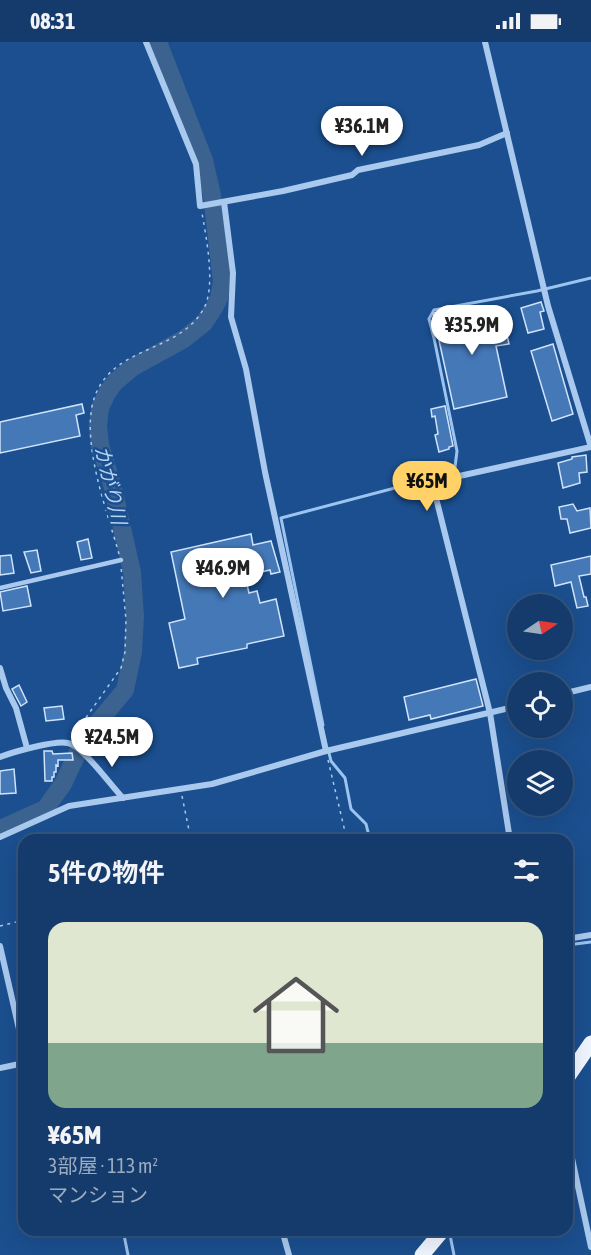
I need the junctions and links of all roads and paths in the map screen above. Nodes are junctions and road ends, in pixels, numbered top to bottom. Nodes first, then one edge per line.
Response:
1 (146, 42) edge
2 (485, 42) edge
3 (507, 133) junction
4 (224, 202) junction
5 (200, 206) junction
6 (591, 447) edge
7 (121, 560) junction
8 (0, 588) edge
9 (0, 668) edge
10 (591, 687) edge
11 (573, 691) edge
12 (507, 709) edge
13 (490, 713) junction
14 (69, 744) junction
15 (27, 748) junction
16 (326, 751) junction
17 (0, 757) edge
18 (180, 789) junction
19 (123, 798) junction
20 (190, 834) edge
21 (346, 834) edge
22 (509, 834) edge
23 (0, 837) edge
24 (18, 922) edge
25 (0, 926) edge
26 (591, 935) edge
27 (573, 938) edge
28 (0, 946) edge
29 (18, 1025) edge
30 (591, 1043) edge
31 (18, 1064) edge
32 (0, 1068) edge
33 (573, 1069) edge
34 (573, 1163) edge
35 (284, 1236) edge
36 (438, 1236) edge
37 (591, 1247) edge
38 (289, 1255) edge
39 (423, 1255) edge

1 - 5 street
2 - 3 street
3 - 4 street
3 - 6 street
4 - 5 street
4 - 16 street
5 - 7 path
6 - 13 street
7 - 8 lane
7 - 14 path
9 - 15 street
10 - 11 street
12 - 13 street
13 - 16 street
13 - 22 street
14 - 15 street
14 - 19 street
15 - 17 street
16 - 18 street
16 - 21 path
18 - 19 street
18 - 20 path
19 - 23 street
24 - 25 path
26 - 27 street
28 - 29 street
30 - 33 main road
31 - 32 street
34 - 37 street
35 - 38 street
36 - 39 main road

